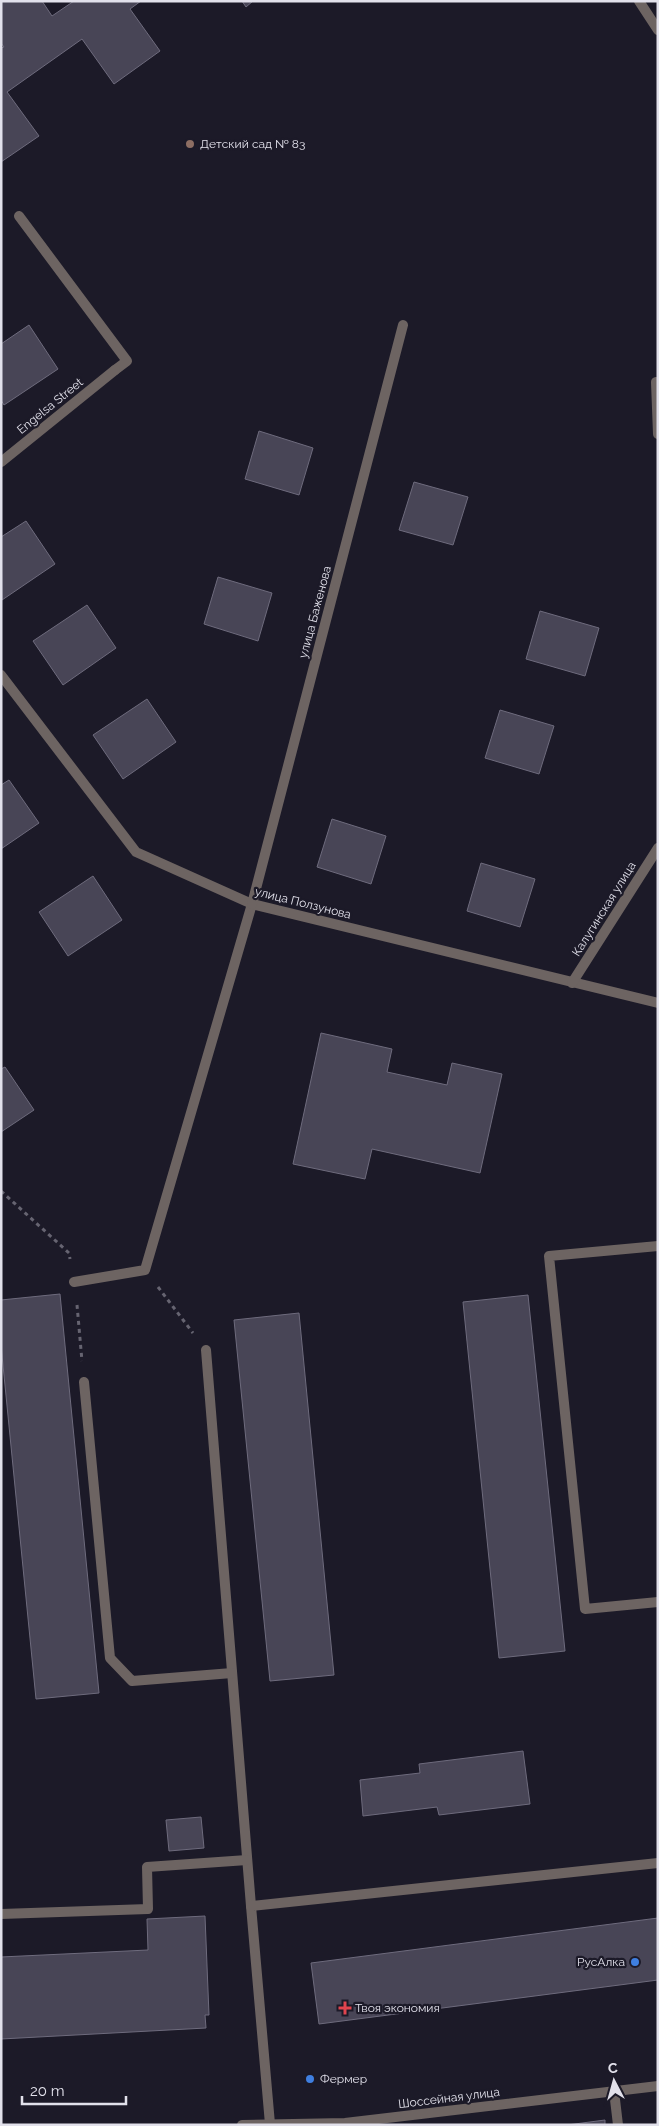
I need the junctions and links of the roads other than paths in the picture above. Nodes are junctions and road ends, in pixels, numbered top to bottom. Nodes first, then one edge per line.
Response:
1 (639, 1) edge
2 (658, 30) edge
3 (19, 216) dead end
4 (402, 325) dead end
5 (656, 382) dead end
6 (658, 434) edge
7 (1, 462) edge
8 (1, 675) edge
9 (658, 848) edge
10 (252, 904) junction
11 (572, 983) junction
12 (658, 1003) edge
13 (658, 1246) edge
14 (74, 1282) road end
15 (206, 1350) road end
16 (84, 1382) road end
17 (658, 1602) edge
18 (232, 1673) junction
19 (248, 1860) junction
20 (658, 1863) edge
21 (251, 1906) junction
22 (1, 1914) edge
23 (658, 2086) edge
24 (614, 2091) junction
25 (270, 2124) edge
26 (345, 2124) edge
27 (242, 2125) edge
28 (618, 2125) edge

1 - 2 street
3 - 7 street, Engelsa Street
4 - 10 street, улица Баженова
5 - 6 street
8 - 10 street, улица Ползунова
9 - 11 street, Калугинская улица
10 - 11 street, улица Ползунова
10 - 14 street, улица Баженова
11 - 12 street, улица Ползунова
13 - 17 street
15 - 18 street
16 - 18 street
18 - 19 street
19 - 21 street
19 - 22 street
20 - 21 street
21 - 25 street
23 - 24 street, Шоссейная улица
24 - 26 street, Шоссейная улица
24 - 28 street
25 - 26 street, Шоссейная улица
25 - 27 street, Шоссейная улица

